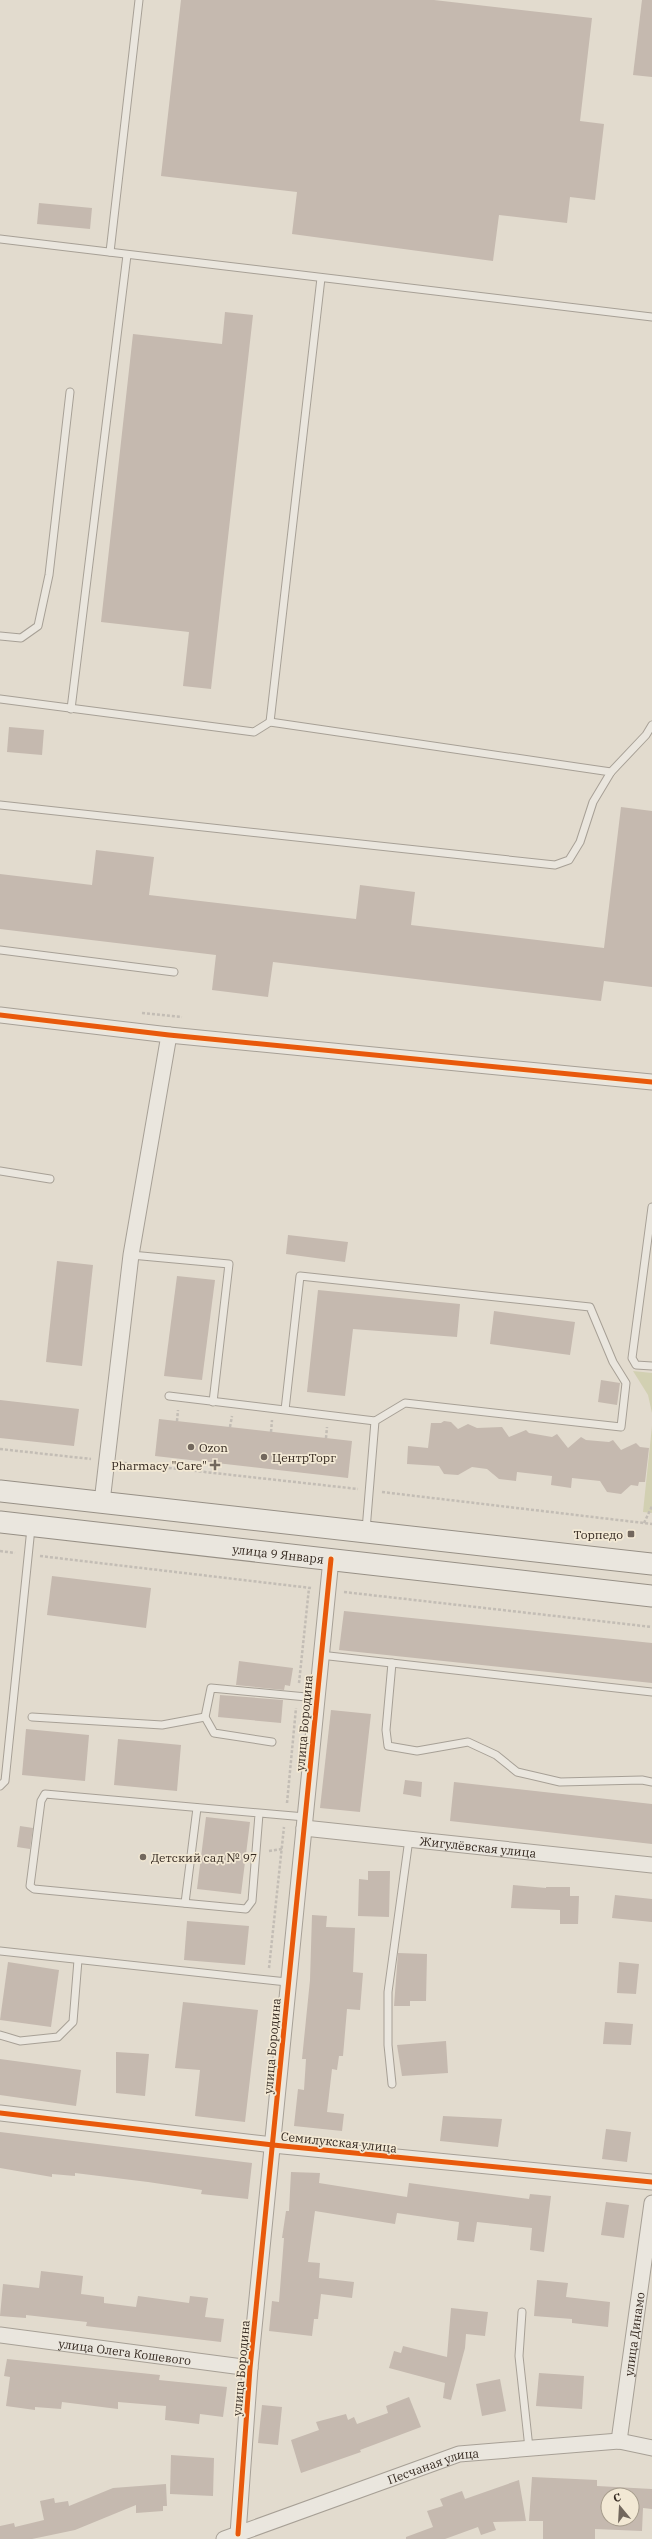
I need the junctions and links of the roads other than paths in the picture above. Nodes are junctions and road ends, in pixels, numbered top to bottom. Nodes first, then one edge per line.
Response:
1 (139, 0) edge
2 (0, 240) edge
3 (110, 252) junction
4 (127, 254) junction
5 (321, 278) junction
6 (652, 317) edge
7 (70, 392) dead end
8 (0, 636) edge
9 (0, 699) edge
10 (71, 709) junction
11 (270, 722) junction
12 (652, 725) edge
13 (611, 772) junction
14 (0, 805) edge
15 (0, 950) edge
16 (174, 972) dead end
17 (0, 1015) edge
18 (169, 1035) junction
19 (652, 1082) edge
20 (0, 1171) edge
21 (50, 1180) dead end
22 (652, 1207) edge
23 (131, 1255) junction
24 (652, 1366) edge
25 (169, 1396) dead end
26 (213, 1402) junction
27 (285, 1410) junction
28 (375, 1421) junction
29 (0, 1491) edge
30 (102, 1502) junction
31 (0, 1522) edge
32 (31, 1525) junction
33 (366, 1532) junction
34 (331, 1559) junction
35 (652, 1564) edge
36 (652, 1596) edge
37 (320, 1655) junction
38 (392, 1663) junction
39 (652, 1692) edge
40 (316, 1698) junction
41 (32, 1717) dead end
42 (205, 1717) junction
43 (272, 1742) dead end
44 (652, 1782) edge
45 (0, 1786) edge
46 (197, 1808) junction
47 (260, 1814) junction
48 (305, 1823) junction
49 (409, 1839) junction
50 (652, 1864) edge
51 (185, 1903) junction
52 (0, 1951) edge
53 (78, 1960) junction
54 (288, 1982) junction
55 (0, 2035) edge
56 (392, 2084) dead end
57 (0, 2113) edge
58 (273, 2145) junction
59 (652, 2182) edge
60 (652, 2203) edge
61 (522, 2312) dead end
62 (0, 2335) edge
63 (250, 2368) junction
64 (619, 2441) junction
65 (529, 2448) junction
66 (652, 2448) edge
67 (231, 2537) edge

1 - 3 lane
2 - 3 lane
3 - 4 lane
4 - 5 lane
4 - 10 lane
5 - 6 lane
5 - 11 lane
7 - 8 lane
9 - 10 lane
10 - 11 lane
11 - 13 lane
12 - 13 lane
13 - 14 lane
15 - 16 lane
17 - 18 street
18 - 19 street
18 - 23 street
20 - 21 lane
22 - 24 lane
23 - 26 lane
23 - 30 street
25 - 26 lane
26 - 27 lane
27 - 28 lane
27 - 28 lane
28 - 33 lane
29 - 30 main road
30 - 33 main road
31 - 32 main road, улица 9 Января
32 - 34 main road, улица 9 Января
32 - 45 lane
33 - 35 main road
34 - 36 main road, улица 9 Января
34 - 37 street, улица Бородина
37 - 38 lane
37 - 40 street, улица Бородина
38 - 39 lane
38 - 44 lane
40 - 42 lane
40 - 48 street, улица Бородина
41 - 42 lane
42 - 43 lane
46 - 47 lane
46 - 51 lane
46 - 51 lane
47 - 48 lane
47 - 51 lane
48 - 49 street, Жигулёвская улица
48 - 54 street, улица Бородина
49 - 50 street, Жигулёвская улица
49 - 56 lane
52 - 53 lane
53 - 54 lane
53 - 55 lane
54 - 58 street, улица Бородина
57 - 58 street, Семилукская улица
58 - 59 street, Семилукская улица
58 - 63 street, улица Бородина
60 - 64 street, улица Динамо
61 - 65 lane
62 - 63 street, улица Олега Кошевого
63 - 67 street, улица Бородина
64 - 65 street, Песчаная улица
64 - 66 street, Песчаная улица
65 - 67 street, Песчаная улица

